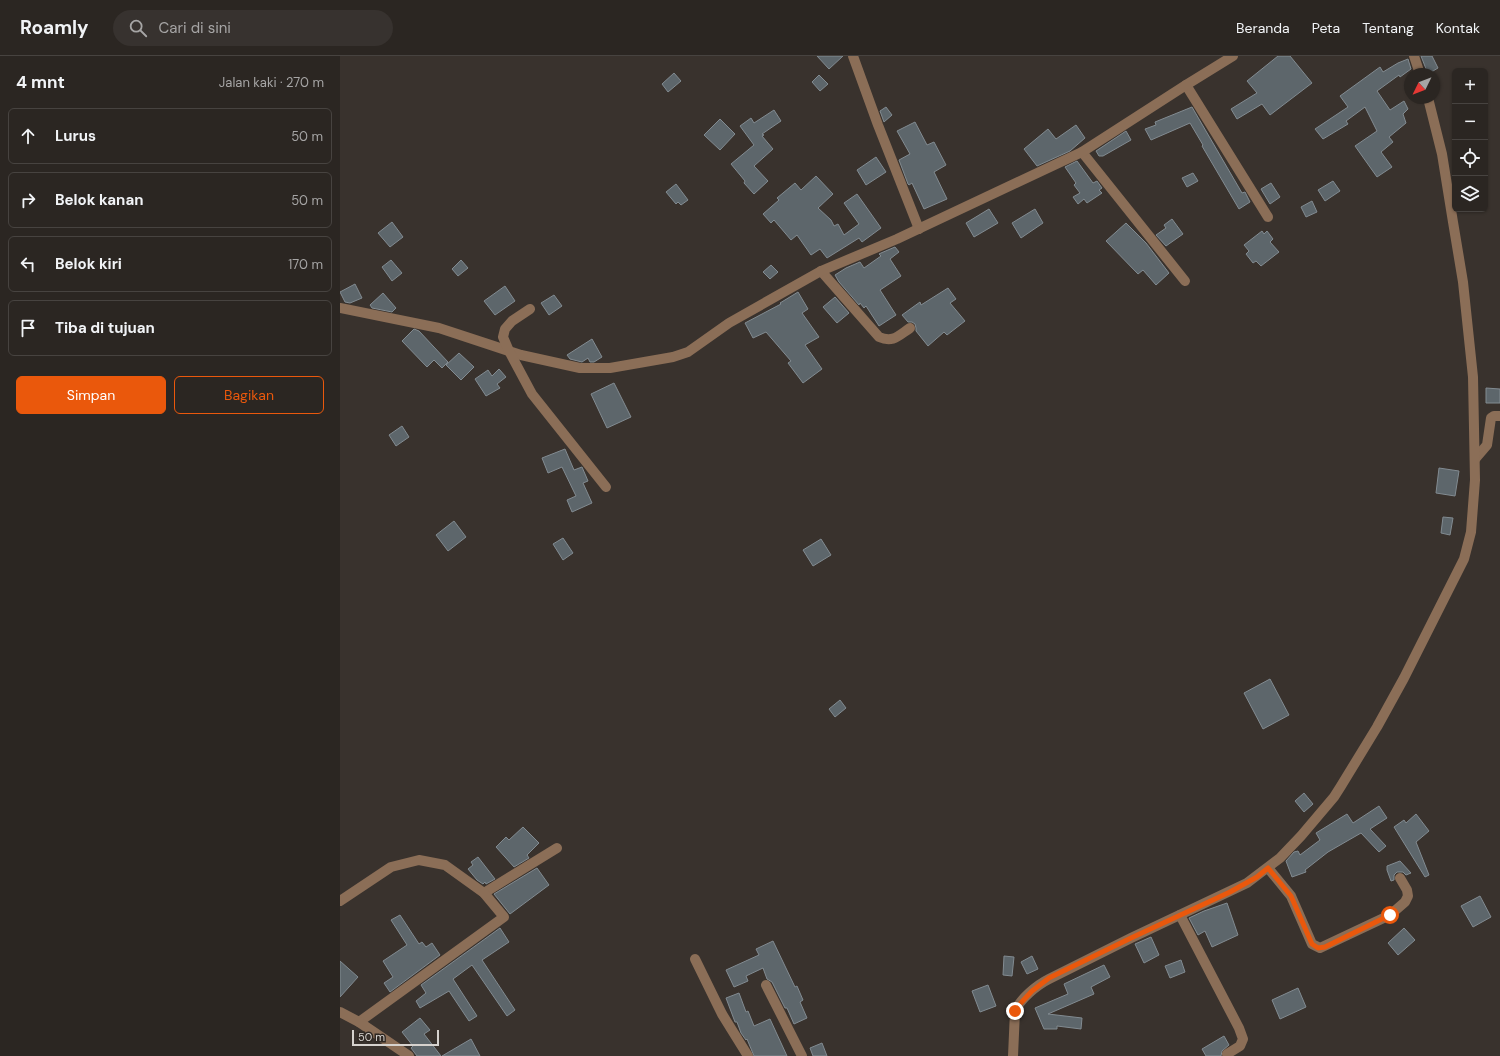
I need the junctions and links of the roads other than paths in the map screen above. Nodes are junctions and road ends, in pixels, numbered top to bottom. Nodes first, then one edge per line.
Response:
1 (853, 56) edge
2 (1234, 56) edge
3 (1414, 56) edge
4 (1418, 68) edge
5 (1186, 85) junction
6 (1430, 104) edge
7 (1082, 152) junction
8 (1268, 217) dead end
9 (919, 229) junction
10 (821, 271) junction
11 (1185, 281) dead end
12 (340, 308) edge
13 (530, 309) dead end
14 (910, 328) dead end
15 (509, 351) junction
16 (1500, 416) edge
17 (1475, 459) junction
18 (606, 487) dead end
19 (557, 848) dead end
20 (1268, 868) junction
21 (1400, 878) dead end
22 (484, 893) junction
23 (340, 901) edge
24 (1180, 915) junction
25 (695, 959) dead end
26 (766, 985) dead end
27 (340, 1012) edge
28 (359, 1022) junction
29 (1227, 1054) dead end
30 (409, 1056) edge
31 (748, 1056) edge
32 (802, 1056) edge
33 (1013, 1056) edge

1 - 9 street
2 - 5 street
3 - 4 street
5 - 7 street
5 - 8 street
6 - 17 street
7 - 9 street
7 - 11 street
9 - 10 street
10 - 14 street
10 - 15 street
12 - 15 street
13 - 15 street
15 - 18 street
16 - 17 street
17 - 20 street
19 - 22 street
20 - 21 street
20 - 24 street
22 - 23 street
22 - 28 street
24 - 29 street
24 - 33 street
25 - 31 street
26 - 32 street
27 - 28 street
28 - 30 street

